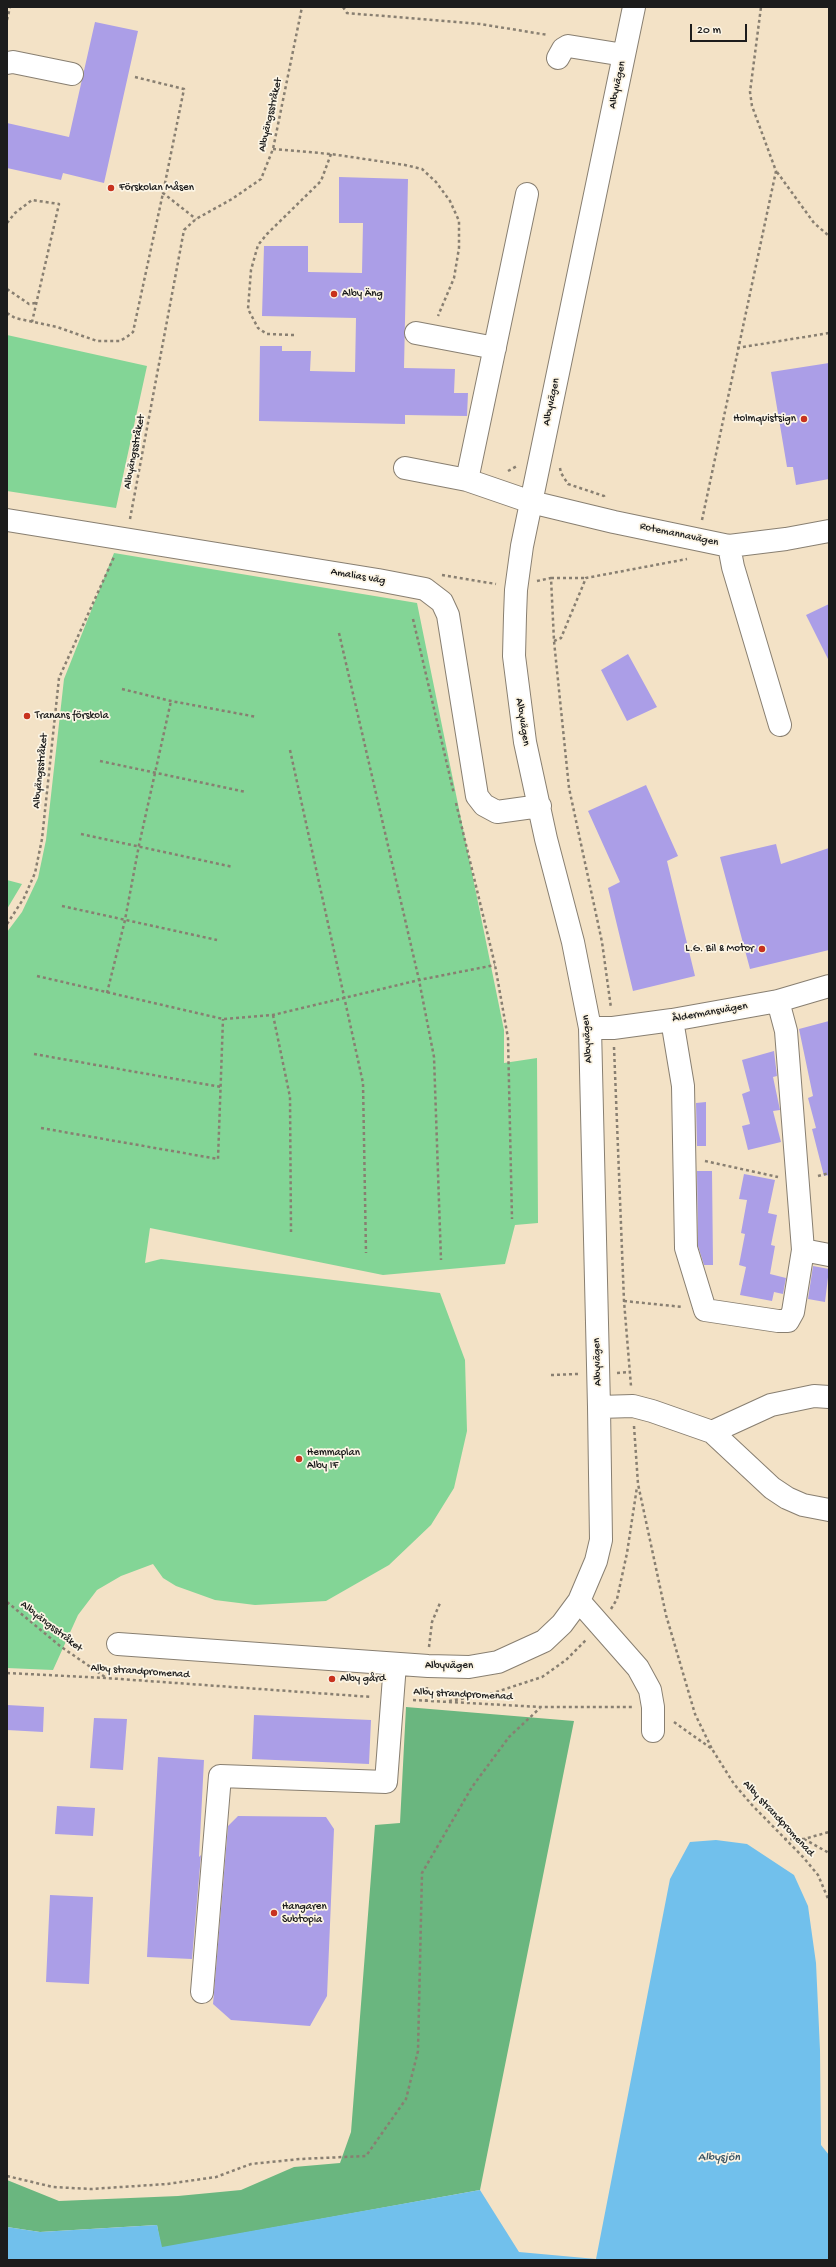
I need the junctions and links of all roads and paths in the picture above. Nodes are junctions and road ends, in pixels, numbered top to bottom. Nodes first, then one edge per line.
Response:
1 (10, 7) edge
2 (302, 7) edge
3 (343, 7) edge
4 (634, 7) edge
5 (761, 7) edge
6 (7, 20) edge
7 (480, 24) dead end
8 (624, 55) junction
9 (558, 58) dead end
10 (7, 63) edge
11 (72, 74) dead end
12 (135, 77) dead end
13 (273, 149) junction
14 (331, 154) junction
15 (776, 172) junction
16 (163, 193) junction
17 (527, 194) dead end
18 (196, 219) junction
19 (7, 223) edge
20 (829, 236) edge
21 (7, 289) edge
22 (36, 303) junction
23 (7, 313) edge
24 (32, 322) junction
25 (422, 334) joint
26 (829, 334) edge
27 (294, 335) dead end
28 (495, 348) junction
29 (737, 348) junction
30 (560, 461) dead end
31 (520, 465) dead end
32 (405, 468) dead end
33 (501, 470) dead end
34 (467, 480) junction
35 (531, 502) junction
36 (7, 520) edge
37 (614, 522) junction
38 (829, 531) edge
39 (698, 538) junction
40 (123, 539) junction
41 (729, 546) junction
42 (551, 578) junction
43 (586, 578) junction
44 (535, 582) dead end
45 (413, 619) dead end
46 (338, 633) dead end
47 (554, 642) junction
48 (122, 689) dead end
49 (171, 701) junction
50 (257, 717) dead end
51 (780, 725) dead end
52 (290, 750) dead end
53 (100, 761) dead end
54 (155, 774) junction
55 (246, 792) dead end
56 (540, 806) junction
57 (81, 834) dead end
58 (139, 845) junction
59 (233, 867) dead end
60 (62, 906) dead end
61 (125, 920) junction
62 (7, 924) edge
63 (217, 940) dead end
64 (494, 965) junction
65 (37, 976) dead end
66 (418, 980) junction
67 (829, 986) edge
68 (107, 993) junction
69 (344, 998) junction
70 (778, 1002) junction
71 (273, 1015) junction
72 (223, 1019) junction
73 (672, 1020) junction
74 (590, 1028) junction
75 (613, 1028) junction
76 (34, 1054) dead end
77 (221, 1087) junction
78 (41, 1128) dead end
79 (685, 1156) junction
80 (829, 1173) edge
81 (797, 1182) junction
82 (512, 1219) dead end
83 (291, 1232) dead end
84 (803, 1250) junction
85 (366, 1253) dead end
86 (829, 1255) edge
87 (441, 1260) dead end
88 (624, 1301) junction
89 (705, 1310) junction
90 (829, 1397) edge
91 (632, 1406) junction
92 (599, 1407) junction
93 (712, 1432) junction
94 (829, 1510) edge
95 (579, 1601) junction
96 (7, 1602) edge
97 (118, 1644) dead end
98 (395, 1664) junction
99 (7, 1673) edge
100 (106, 1678) junction
101 (393, 1699) junction
102 (541, 1707) junction
103 (653, 1707) junction
104 (653, 1731) dead end
105 (712, 1749) junction
106 (829, 1832) edge
107 (783, 1839) junction
108 (804, 1839) junction
109 (829, 1853) edge
110 (829, 1901) edge
111 (202, 1992) dead end
112 (7, 2176) edge

1 - 6 path
2 - 13 path, Albyängsstråket
3 - 7 path
4 - 8 street, Albyvägen
5 - 15 path
8 - 9 street
8 - 35 street, Albyvägen
10 - 11 street
12 - 16 path
13 - 14 path
13 - 18 path, Albyängsstråket
14 - 25 path
14 - 27 path
15 - 20 path
15 - 29 path
16 - 18 path
16 - 24 path
17 - 28 street
18 - 40 path, Albyängsstråket
19 - 22 path
21 - 22 path
22 - 24 path
23 - 24 path
25 - 28 street
26 - 29 path
28 - 34 street
29 - 39 path
30 - 37 path
31 - 33 path
32 - 34 street, Rotemannavägen
34 - 35 street, Rotemannavägen
35 - 37 street, Rotemannavägen
35 - 56 street, Albyvägen
36 - 40 street, Amalias väg
37 - 39 street, Rotemannavägen
38 - 41 street, Rotemannavägen
39 - 41 street, Rotemannavägen
39 - 43 path
40 - 56 street, Amalias väg
40 - 62 path, Albyängsstråket
41 - 51 street
42 - 43 path
42 - 44 path
42 - 47 path
43 - 47 path
45 - 64 path
46 - 66 path
47 - 75 path
48 - 49 path
49 - 50 path
49 - 54 path
52 - 69 path
53 - 54 path
54 - 55 path
54 - 58 path
56 - 74 street, Albyvägen
57 - 58 path
58 - 59 path
58 - 61 path
60 - 61 path
61 - 63 path
61 - 68 path
64 - 66 path
64 - 82 path
65 - 68 path
66 - 69 path
66 - 87 path
67 - 70 street, Åldermansvägen
68 - 72 path
69 - 71 path
69 - 85 path
70 - 73 street, Åldermansvägen
70 - 81 street
71 - 72 path
71 - 83 path
72 - 77 path
73 - 75 street, Åldermansvägen
73 - 79 street
74 - 75 street, Åldermansvägen
74 - 92 street, Albyvägen
75 - 88 path
76 - 77 path
77 - 78 path
79 - 81 path
79 - 89 street
80 - 81 path
81 - 84 street
84 - 86 street
84 - 89 street
88 - 89 path
88 - 91 path
90 - 93 street
91 - 92 street
91 - 93 street
91 - 105 path
92 - 95 street, Albyvägen
93 - 94 street
95 - 98 street, Albyvägen
95 - 103 street
96 - 100 path, Albyängsstråket
97 - 98 street, Albyvägen
98 - 101 street
99 - 100 path, Alby strandpromenad
100 - 101 path, Alby strandpromenad
101 - 102 path, Alby strandpromenad
101 - 111 street
102 - 103 path, Alby strandpromenad
102 - 112 path
103 - 104 street
103 - 105 path, Alby strandpromenad
105 - 107 path, Alby strandpromenad
106 - 108 path
107 - 108 path
107 - 110 path, Alby strandpromenad
108 - 109 path

